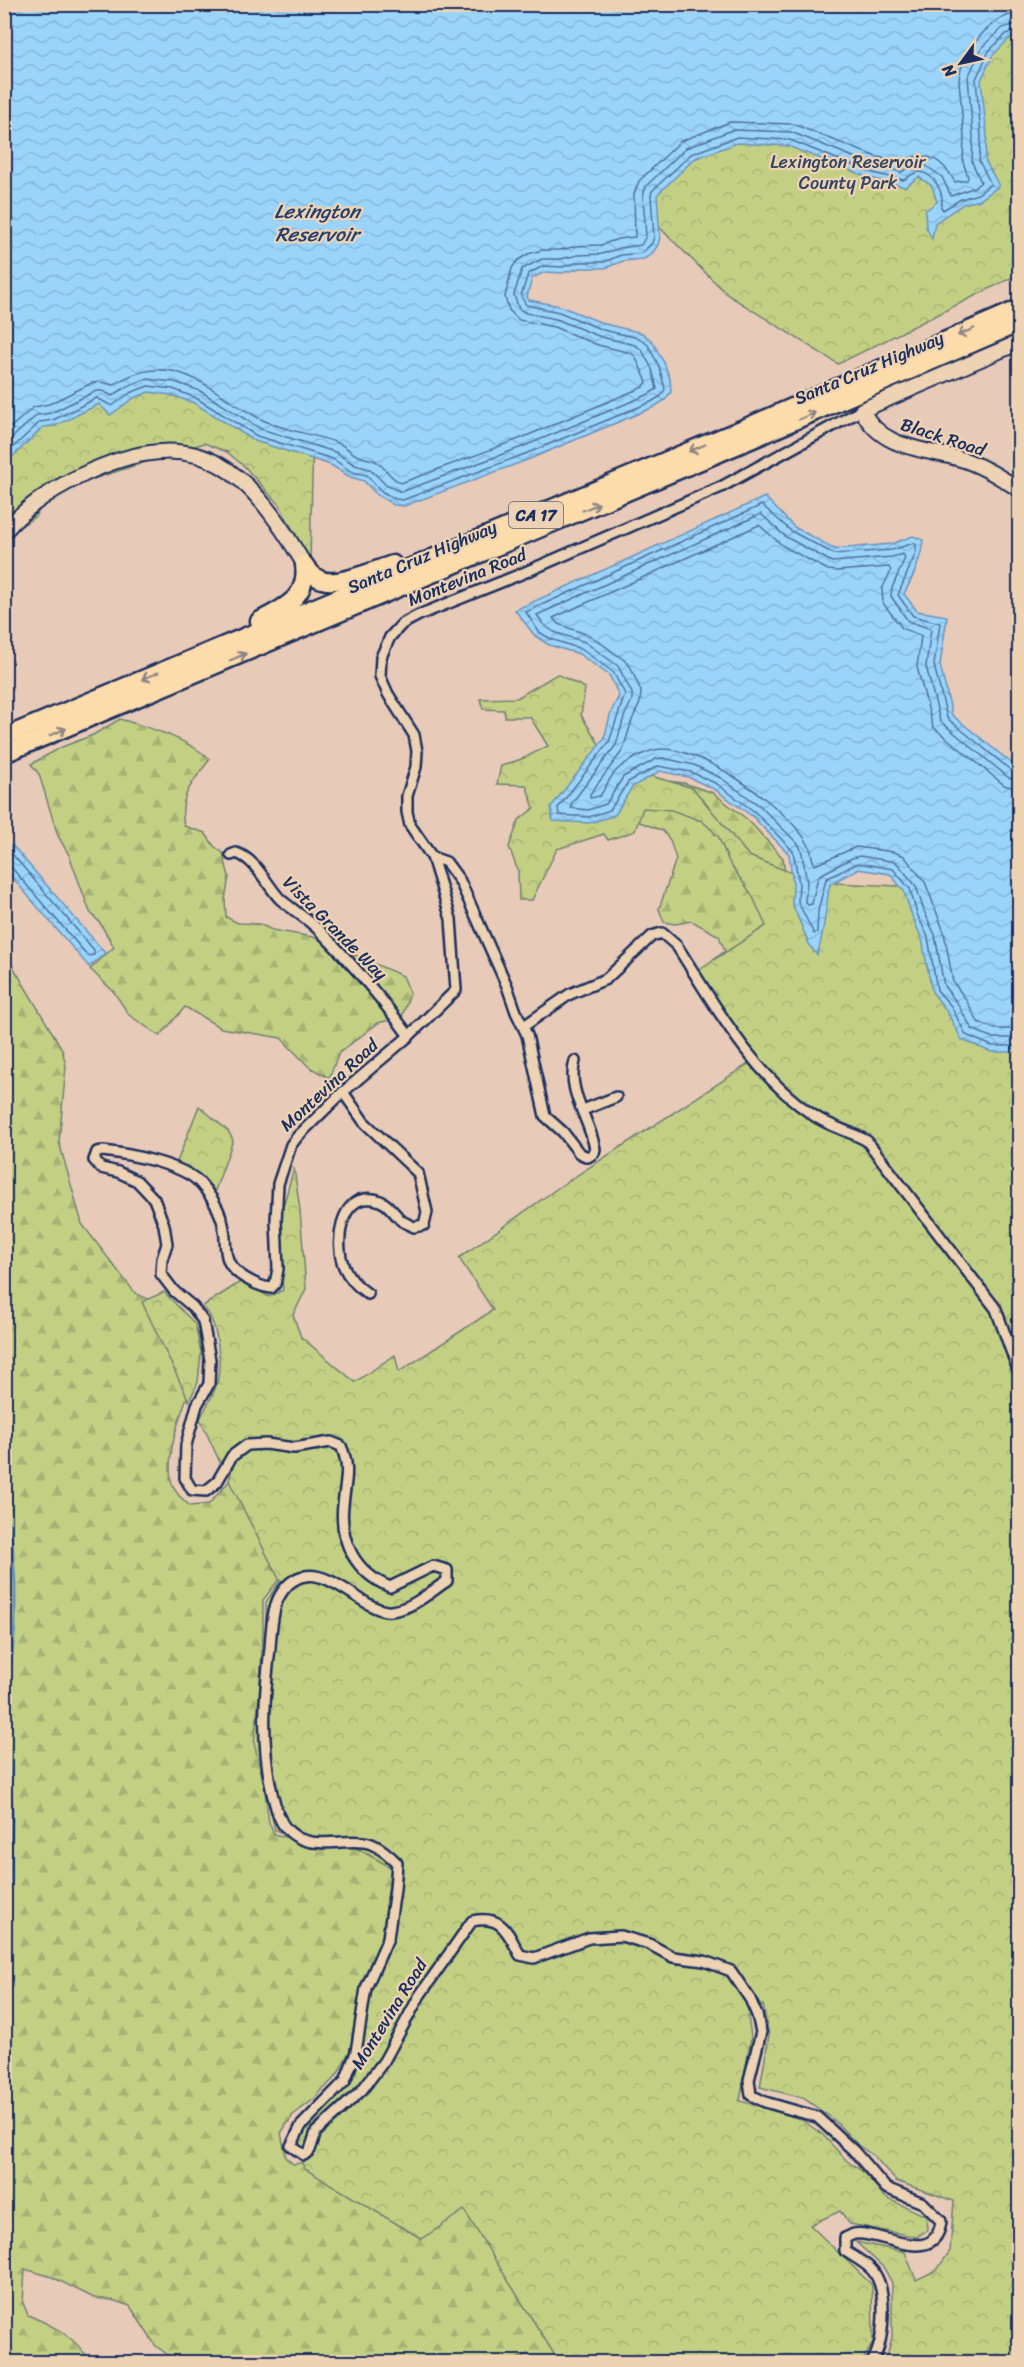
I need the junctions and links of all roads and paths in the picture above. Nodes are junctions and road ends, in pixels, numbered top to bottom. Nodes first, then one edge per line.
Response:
1 (1020, 308) edge
2 (1020, 323) edge
3 (1020, 342) edge
4 (862, 410) junction
5 (1020, 490) edge
6 (515, 524) junction
7 (4, 532) edge
8 (304, 564) junction
9 (185, 661) junction
10 (4, 737) edge
11 (4, 754) edge
12 (231, 855) dead end
13 (432, 857) junction
14 (524, 1026) junction
15 (409, 1036) junction
16 (575, 1061) dead end
17 (344, 1092) junction
18 (616, 1097) dead end
19 (584, 1110) junction
20 (368, 1294) dead end
21 (1020, 1376) edge
22 (872, 2362) edge

1 -> 6 highway, Santa Cruz Highway / CA 17
11 -> 2 highway, Santa Cruz Highway / CA 17
3 - 4 street, Montevina Road
4 - 5 street, Black Road
4 - 13 street, Montevina Road
6 - 8 highway
6 - 9 highway, Santa Cruz Highway / CA 17
7 - 8 street
8 - 9 highway
9 -> 10 highway, Santa Cruz Highway / CA 17
12 - 15 street, Vista Grande Way
13 - 14 street
13 - 15 street, Montevina Road
14 - 19 street
14 - 21 street
15 - 17 street, Montevina Road
16 - 19 street
17 - 20 street
17 - 22 street, Montevina Road
18 - 19 street

